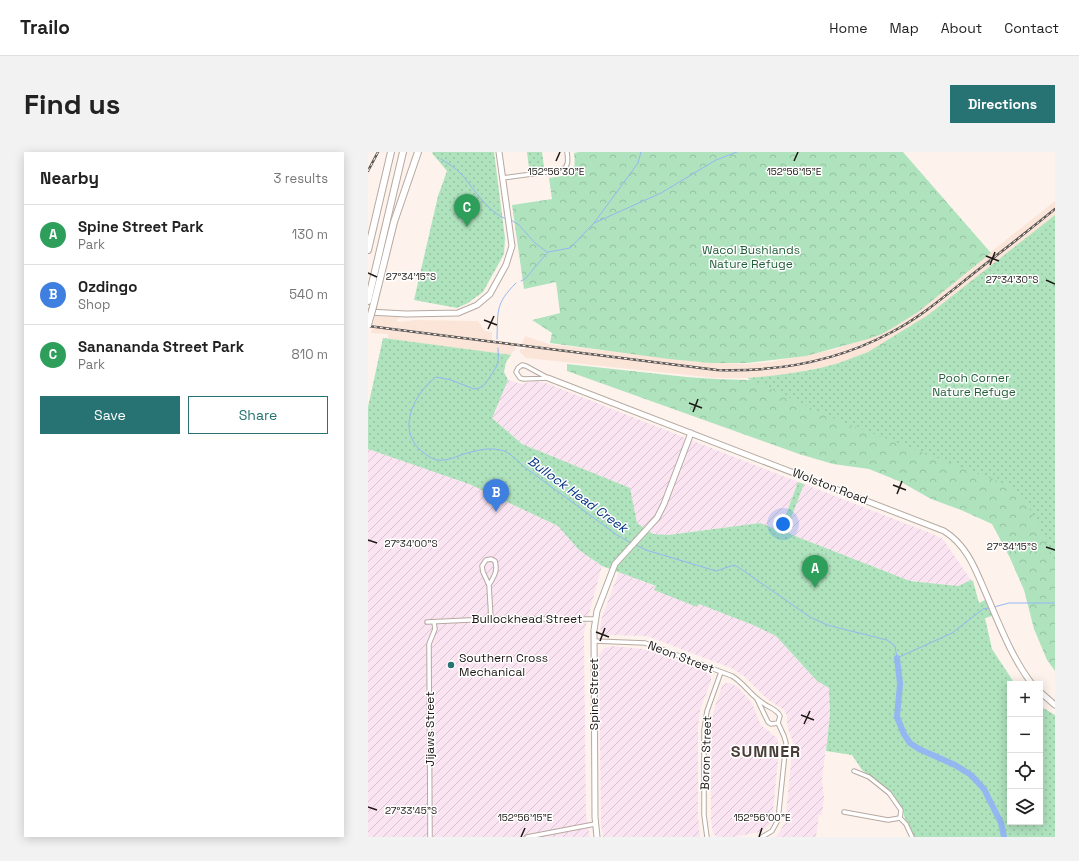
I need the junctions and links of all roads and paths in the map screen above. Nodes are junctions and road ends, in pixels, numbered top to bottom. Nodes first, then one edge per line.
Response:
1 (391, 152) edge
2 (403, 152) edge
3 (418, 152) edge
4 (499, 152) edge
5 (567, 152) edge
6 (502, 178) junction
7 (368, 250) edge
8 (368, 301) edge
9 (370, 309) edge
10 (368, 325) edge
11 (548, 378) junction
12 (691, 433) junction
13 (489, 585) junction
14 (491, 619) junction
15 (595, 619) junction
16 (427, 622) dead end
17 (434, 622) junction
18 (594, 641) junction
19 (721, 672) junction
20 (1030, 681) edge
21 (1043, 695) edge
22 (757, 699) junction
23 (1055, 705) edge
24 (778, 723) junction
25 (854, 771) dead end
26 (844, 812) dead end
27 (900, 818) junction
28 (595, 824) junction
29 (430, 837) edge
30 (527, 837) edge
31 (597, 837) edge
32 (707, 837) edge
33 (764, 837) edge
34 (912, 837) edge

1 - 7 highway
2 - 8 highway
3 - 9 highway
4 - 6 street
5 - 6 street
6 - 9 street
9 - 10 highway, bridge
11 - 11 street, Wolston Road
11 - 12 street, Wolston Road
12 - 15 street, Spine Street
12 - 20 street, Wolston Road
13 - 13 street
13 - 14 street
14 - 15 street, Bullockhead Street
14 - 17 street, Bullockhead Street
15 - 18 street, Spine Street
16 - 17 street
17 - 29 street, Jijaws Street
18 - 19 street, Neon Street
18 - 28 street, Spine Street
19 - 22 street, Neon Street
19 - 32 street, Boron Street
21 - 23 street
22 - 24 street, Neon Street
22 - 24 street, Neon Street
24 - 33 street, Neon Street
25 - 27 street
26 - 27 street
27 - 34 street
28 - 30 street
28 - 31 street, Spine Street

